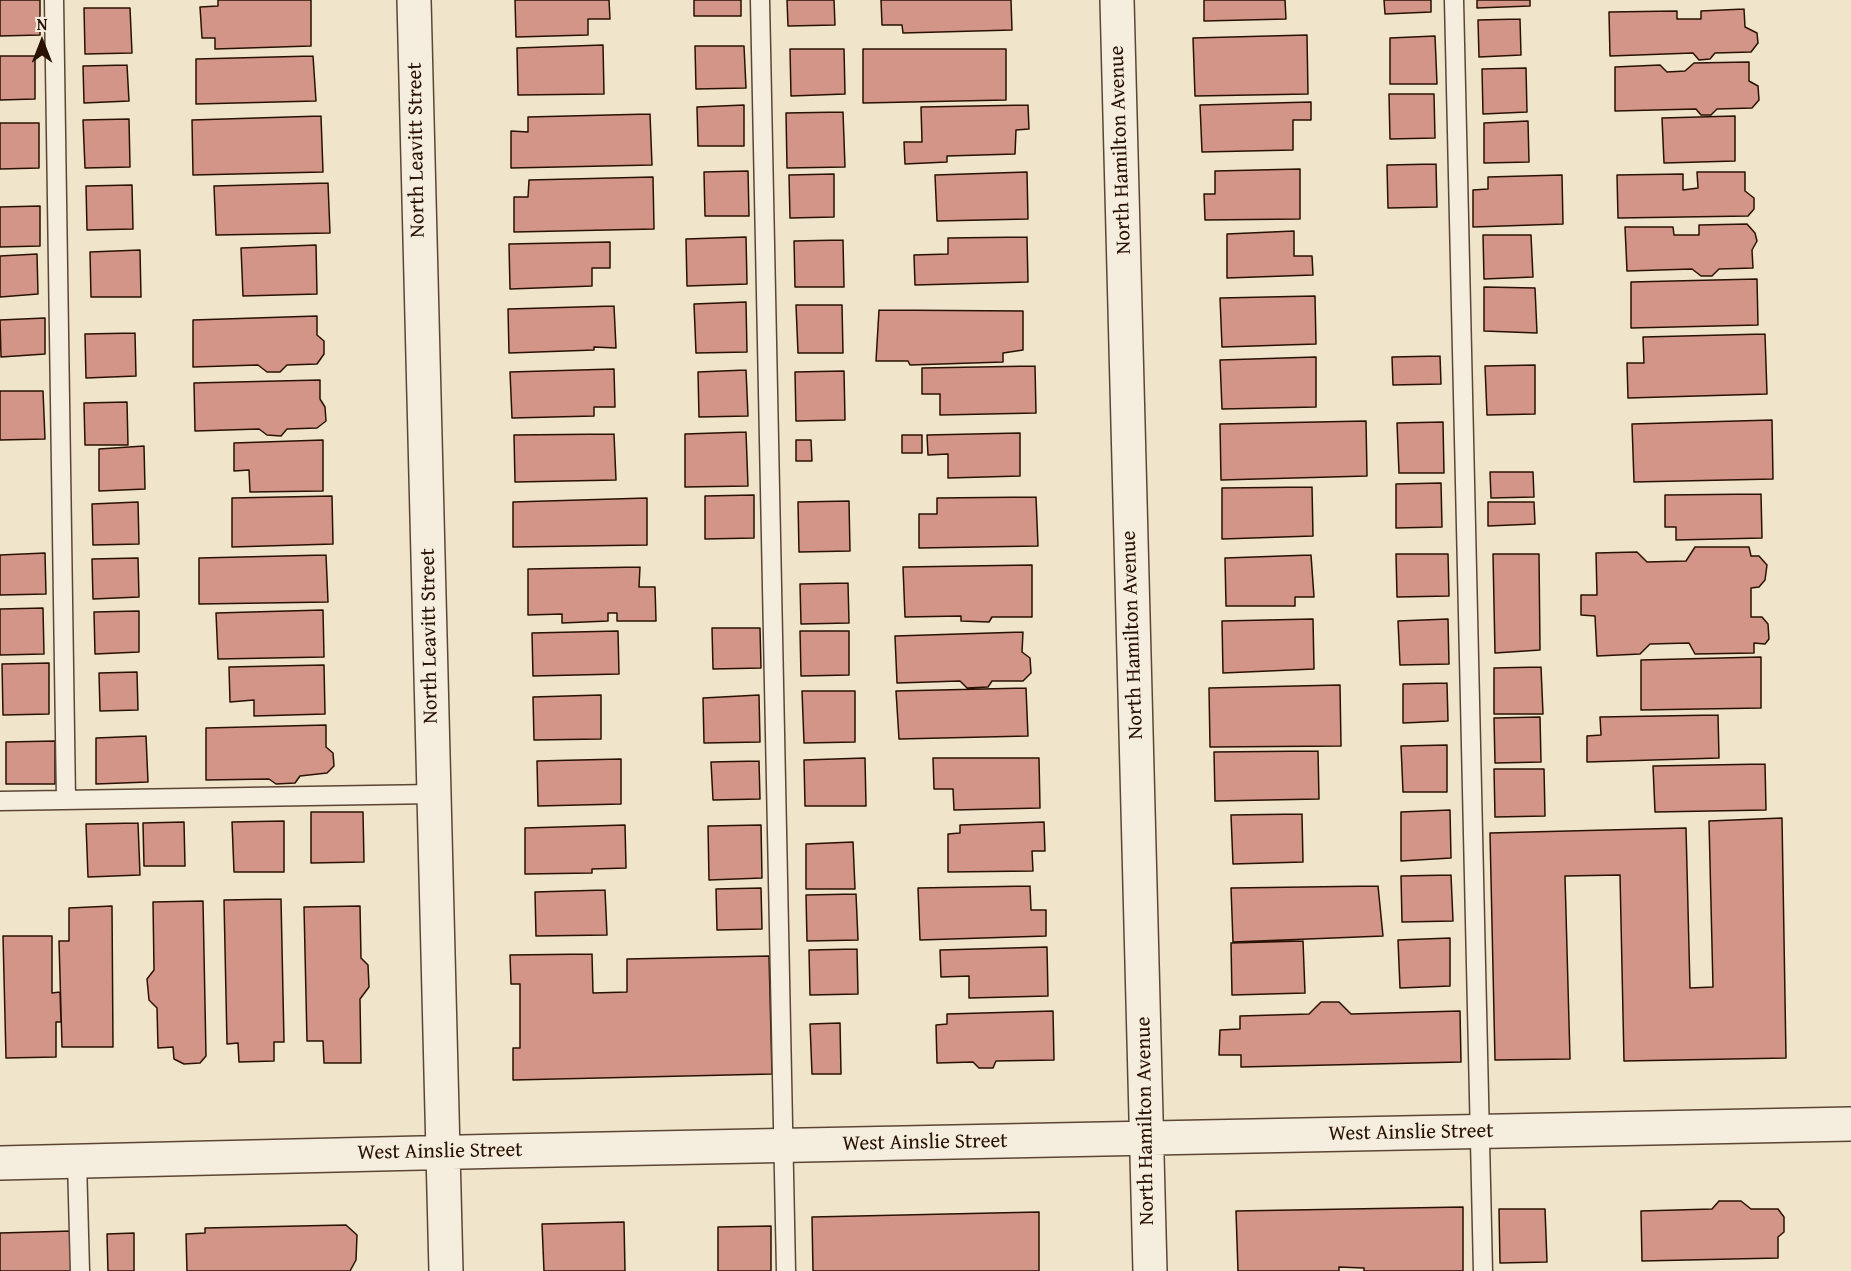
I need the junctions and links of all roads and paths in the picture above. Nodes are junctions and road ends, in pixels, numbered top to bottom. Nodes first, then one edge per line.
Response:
1 (54, 0) edge
2 (414, 0) edge
3 (760, 0) edge
4 (1117, 0) edge
5 (1454, 0) edge
6 (434, 794) junction
7 (66, 800) junction
8 (0, 801) edge
9 (1851, 1124) edge
10 (1480, 1132) junction
11 (1147, 1138) junction
12 (783, 1145) junction
13 (442, 1152) junction
14 (77, 1161) junction
15 (0, 1163) edge
16 (80, 1271) edge
17 (446, 1271) edge
18 (786, 1271) edge
19 (1150, 1271) edge
20 (1483, 1271) edge

1 - 7 lane
2 - 6 street, North Leavitt Street
3 - 12 lane
4 - 11 street, North Hamilton Avenue
5 - 10 lane
6 - 7 lane
6 - 13 street, North Leavitt Street
7 - 8 lane
9 - 10 street, West Ainslie Street
10 - 11 street, West Ainslie Street
10 - 20 lane
11 - 12 street, West Ainslie Street
11 - 19 street, North Hamilton Avenue
12 - 13 street, West Ainslie Street
12 - 18 lane
13 - 14 street, West Ainslie Street
13 - 17 street, North Leavitt Street
14 - 15 street, West Ainslie Street
14 - 16 lane

